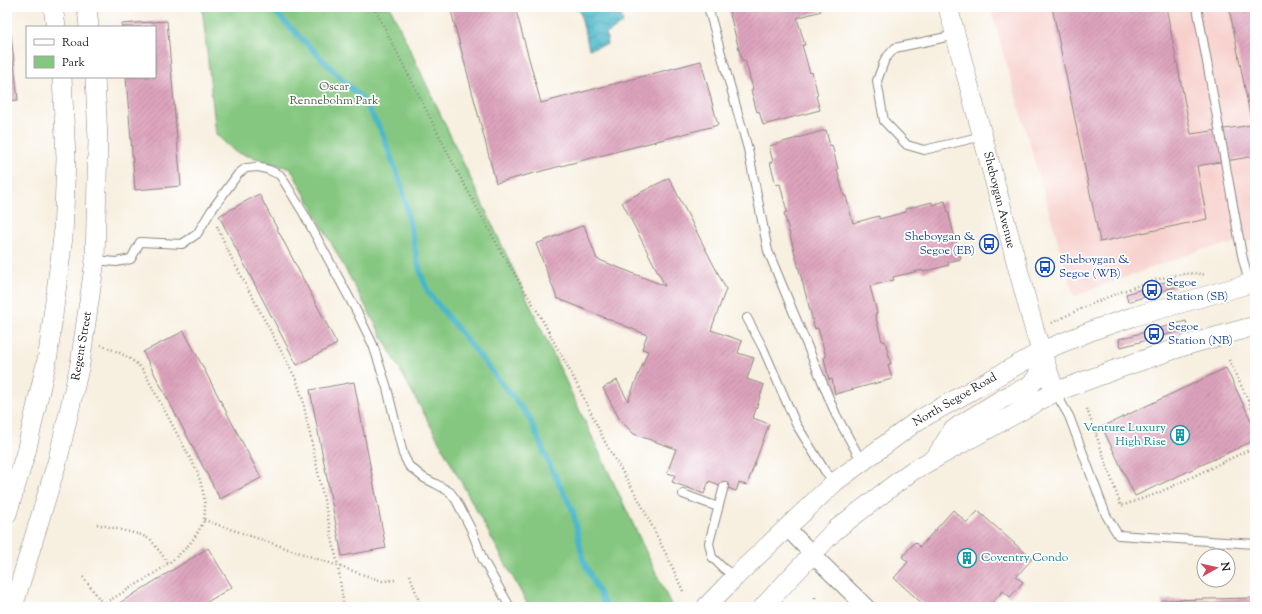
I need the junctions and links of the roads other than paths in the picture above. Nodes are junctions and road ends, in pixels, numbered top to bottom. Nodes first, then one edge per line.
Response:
1 (52, 7) edge
2 (86, 7) edge
3 (708, 7) edge
4 (948, 7) edge
5 (1197, 7) edge
6 (56, 26) edge
7 (89, 26) edge
8 (956, 35) junction
9 (62, 78) edge
10 (95, 78) edge
11 (983, 136) junction
12 (95, 260) junction
13 (1253, 285) edge
14 (746, 318) dead end
15 (1255, 326) edge
16 (1042, 351) junction
17 (1056, 392) junction
18 (935, 459) junction
19 (862, 462) junction
20 (835, 482) junction
21 (724, 486) dead end
22 (683, 494) dead end
23 (718, 506) junction
24 (7, 514) edge
25 (787, 528) junction
26 (1255, 544) edge
27 (812, 554) junction
28 (734, 577) junction
29 (13, 607) edge
30 (510, 607) edge
31 (706, 607) edge
32 (763, 607) edge
33 (866, 607) edge

1 - 6 street
2 - 7 street
3 - 19 lane
4 - 8 street, Sheboygan Avenue
5 - 13 lane
8 - 11 street, Sheboygan Avenue
8 - 11 lane
9 - 24 street
10 - 12 street, Regent Street
11 - 16 street, Sheboygan Avenue
12 - 29 street, Regent Street
12 - 30 lane
13 - 16 street, North Segoe Road
14 - 20 lane
15 - 17 street
16 - 17 street, Sheboygan Avenue
16 - 18 street
16 - 19 street, North Segoe Road
17 - 18 street
17 - 26 lane
18 - 27 street
19 - 20 street, North Segoe Road
20 - 25 street, North Segoe Road
21 - 23 lane
22 - 23 lane
23 - 28 lane
25 - 27 street
25 - 28 street, North Segoe Road
27 - 32 street
27 - 33 street
28 - 31 street, North Segoe Road

